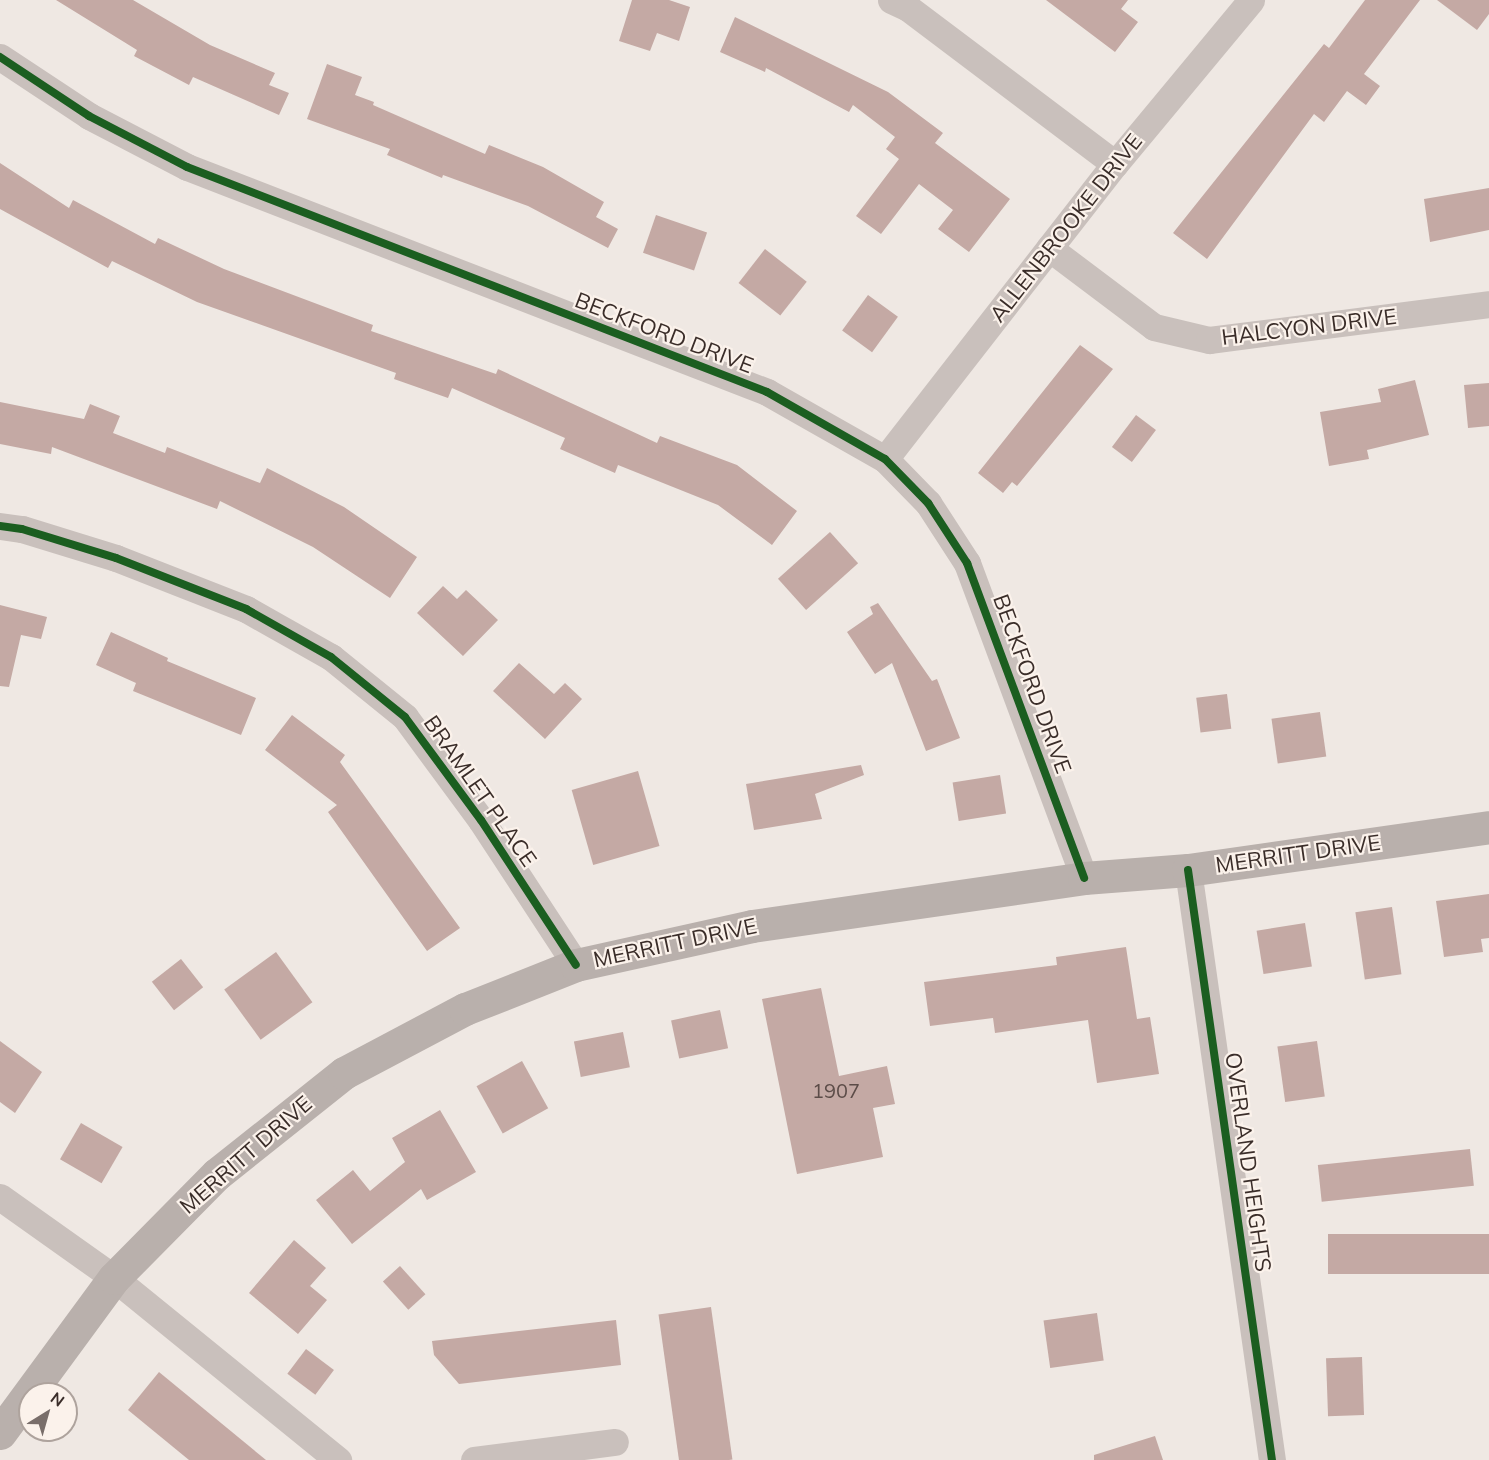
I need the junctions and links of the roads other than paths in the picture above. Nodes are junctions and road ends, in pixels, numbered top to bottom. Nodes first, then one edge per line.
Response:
1 (891, 0) edge
2 (1251, 0) edge
3 (0, 57) edge
4 (1114, 164) junction
5 (1049, 248) junction
6 (1489, 304) edge
7 (885, 459) junction
8 (0, 526) edge
9 (1489, 827) edge
10 (1188, 870) junction
11 (1084, 878) junction
12 (576, 965) junction
13 (0, 1197) edge
14 (114, 1278) junction
15 (0, 1433) edge
16 (615, 1442) dead end
17 (338, 1460) edge
18 (474, 1460) edge
19 (1272, 1460) edge

1 - 4 street
2 - 4 street, ALLENBROOKE DRIVE
3 - 7 street, BECKFORD DRIVE
4 - 5 street, ALLENBROOKE DRIVE
5 - 6 street, HALCYON DRIVE
5 - 7 street, ALLENBROOKE DRIVE
7 - 11 street, BECKFORD DRIVE
8 - 12 street, BRAMLET PLACE
9 - 10 main road, MERRITT DRIVE
10 - 11 main road, MERRITT DRIVE
10 - 19 street, OVERLAND HEIGHTS
11 - 12 main road, MERRITT DRIVE
12 - 14 main road, MERRITT DRIVE
13 - 14 street
14 - 15 main road, MERRITT DRIVE
14 - 17 street
16 - 18 street

